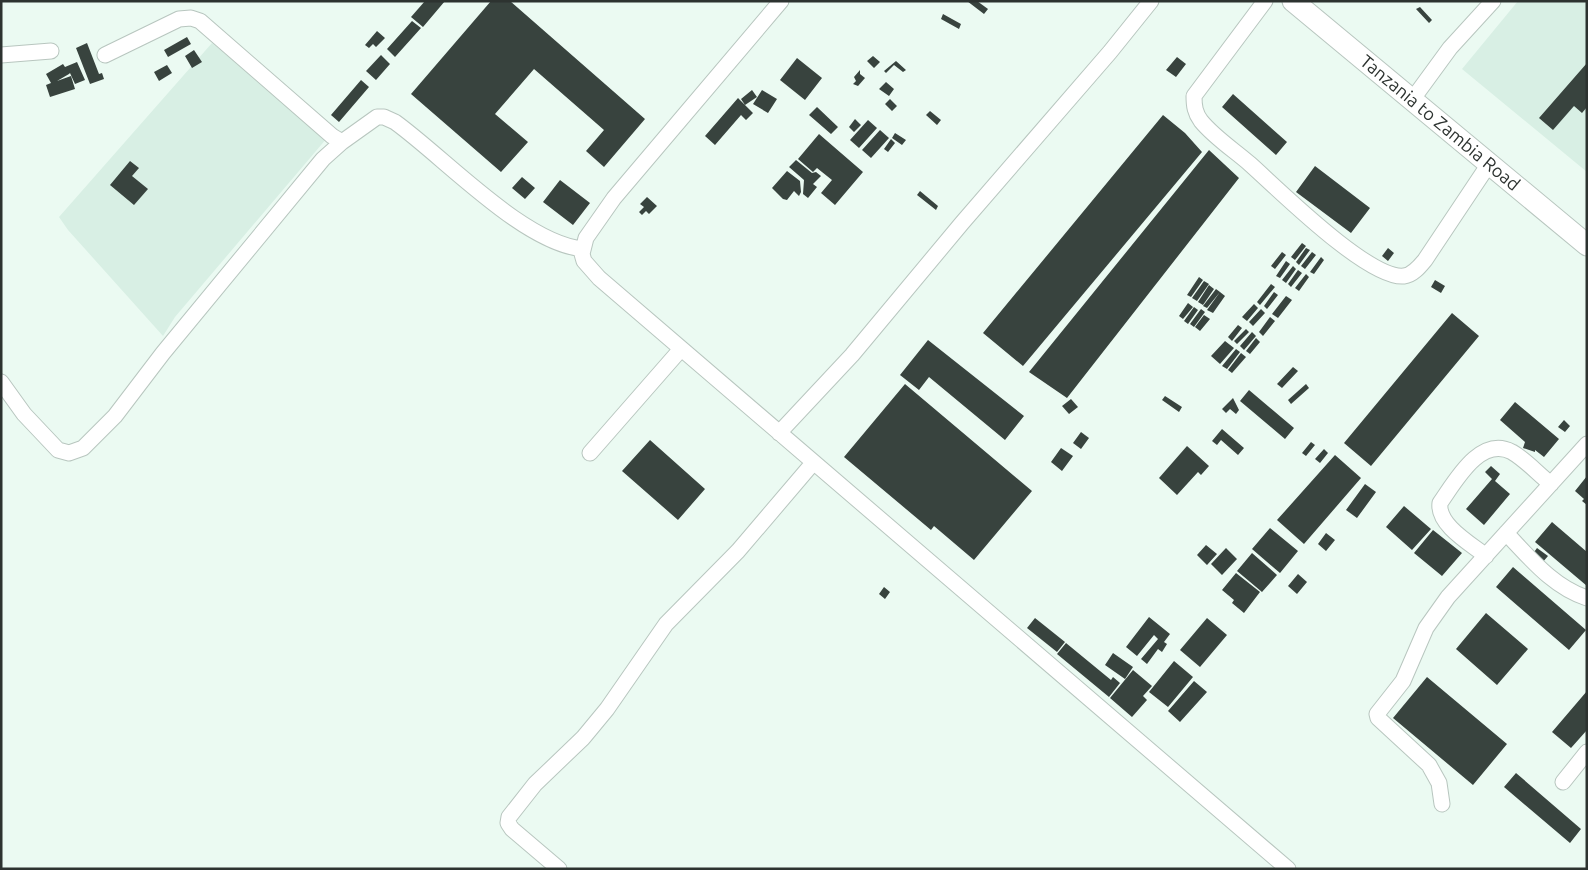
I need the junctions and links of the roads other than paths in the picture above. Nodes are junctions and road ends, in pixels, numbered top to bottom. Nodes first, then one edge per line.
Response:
1 (781, 1) edge
2 (1150, 1) edge
3 (1265, 1) edge
4 (1293, 1) edge
5 (1493, 1) edge
6 (51, 51) dead end
7 (1, 54) edge
8 (105, 55) dead end
9 (1412, 100) junction
10 (342, 142) junction
11 (1489, 164) junction
12 (1587, 246) edge
13 (583, 249) junction
14 (681, 349) junction
15 (1, 382) edge
16 (778, 434) junction
17 (1587, 444) edge
18 (590, 453) dead end
19 (813, 463) junction
20 (1550, 484) junction
21 (1506, 533) junction
22 (1486, 556) junction
23 (1587, 598) edge
24 (1587, 752) edge
25 (1563, 782) dead end
26 (1442, 804) dead end
27 (559, 869) edge
28 (1288, 869) edge

1 - 13 lane
2 - 16 lane
3 - 11 lane
4 - 9 highway, Tanzania to Zambia Road
5 - 9 lane
6 - 7 lane
8 - 10 lane
9 - 11 highway, Tanzania to Zambia Road
10 - 13 lane
10 - 15 lane
11 - 12 highway, Tanzania to Zambia Road
13 - 14 lane
14 - 16 lane
14 - 18 lane
16 - 19 lane
17 - 20 lane
19 - 27 lane
19 - 28 lane
20 - 21 lane
20 - 22 lane
21 - 22 lane
21 - 23 lane
22 - 26 lane
24 - 25 lane

